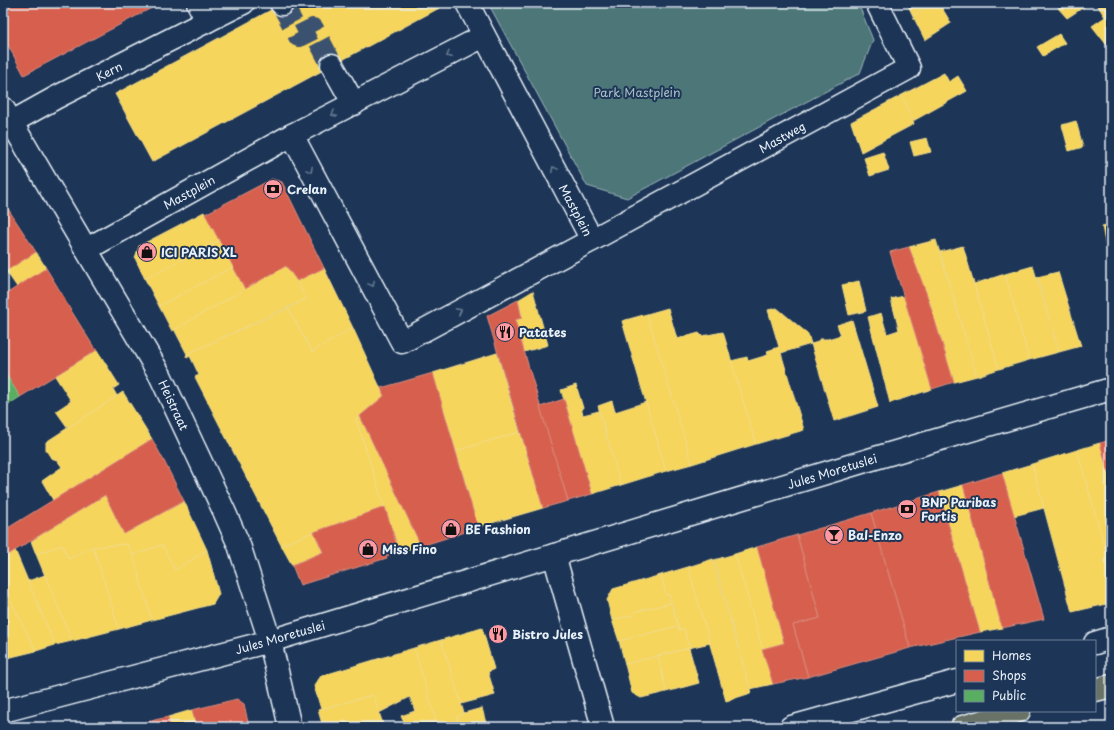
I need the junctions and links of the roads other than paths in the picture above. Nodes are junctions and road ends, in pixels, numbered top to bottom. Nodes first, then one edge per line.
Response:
1 (243, 3) edge
2 (467, 3) edge
3 (877, 3) edge
4 (202, 12) edge
5 (484, 36) junction
6 (332, 65) tunnel mouth
7 (354, 104) junction
8 (8, 115) edge
9 (292, 135) junction
10 (592, 240) junction
11 (87, 249) junction
12 (1111, 389) edge
13 (554, 556) junction
14 (1111, 638) edge
15 (270, 641) junction
16 (1096, 643) edge
17 (956, 681) edge
18 (1111, 686) edge
19 (1096, 690) edge
20 (3, 711) edge
21 (1015, 712) edge
22 (290, 727) edge
23 (603, 727) edge
24 (791, 727) edge
25 (962, 727) edge

1 - 4 street, Kern
2 - 5 street
3 - 10 street, Mastweg
4 - 8 street, Kern
5 -> 7 street, Mastplein
10 -> 5 street, Mastplein
6 - 7 street
7 -> 9 street, Mastplein
8 - 11 street, Heistraat
9 -> 10 street, Mastplein
9 - 11 street, Mastplein
11 - 15 street, Heistraat
12 - 13 street, Jules Moretuslei
13 - 15 street, Jules Moretuslei
13 - 23 street
14 - 16 street
15 - 20 street, Jules Moretuslei
15 - 22 street, Heistraat
17 - 24 street
18 - 19 highway
21 - 25 highway

